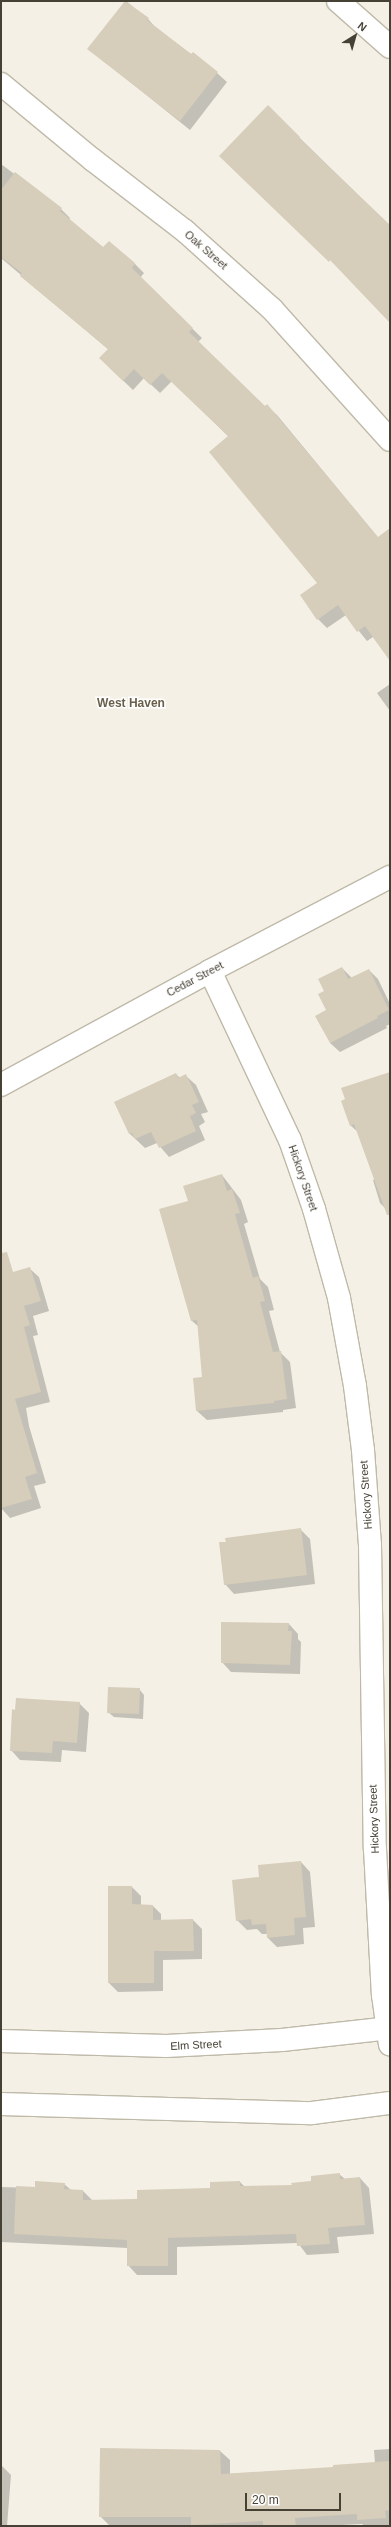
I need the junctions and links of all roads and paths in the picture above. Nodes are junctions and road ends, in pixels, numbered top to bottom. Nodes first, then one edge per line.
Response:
1 (338, 1) edge
2 (390, 47) edge
3 (1, 84) edge
4 (390, 440) edge
5 (390, 877) edge
6 (210, 971) junction
7 (1, 1085) edge
8 (389, 2034) edge
9 (1, 2042) edge
10 (390, 2102) edge
11 (1, 2104) edge

1 - 2 street
3 - 4 street, Oak Street
5 - 6 street, Cedar Street
6 - 7 street, Cedar Street
6 - 8 street, Hickory Street
8 - 9 street, Elm Street
10 - 11 street

